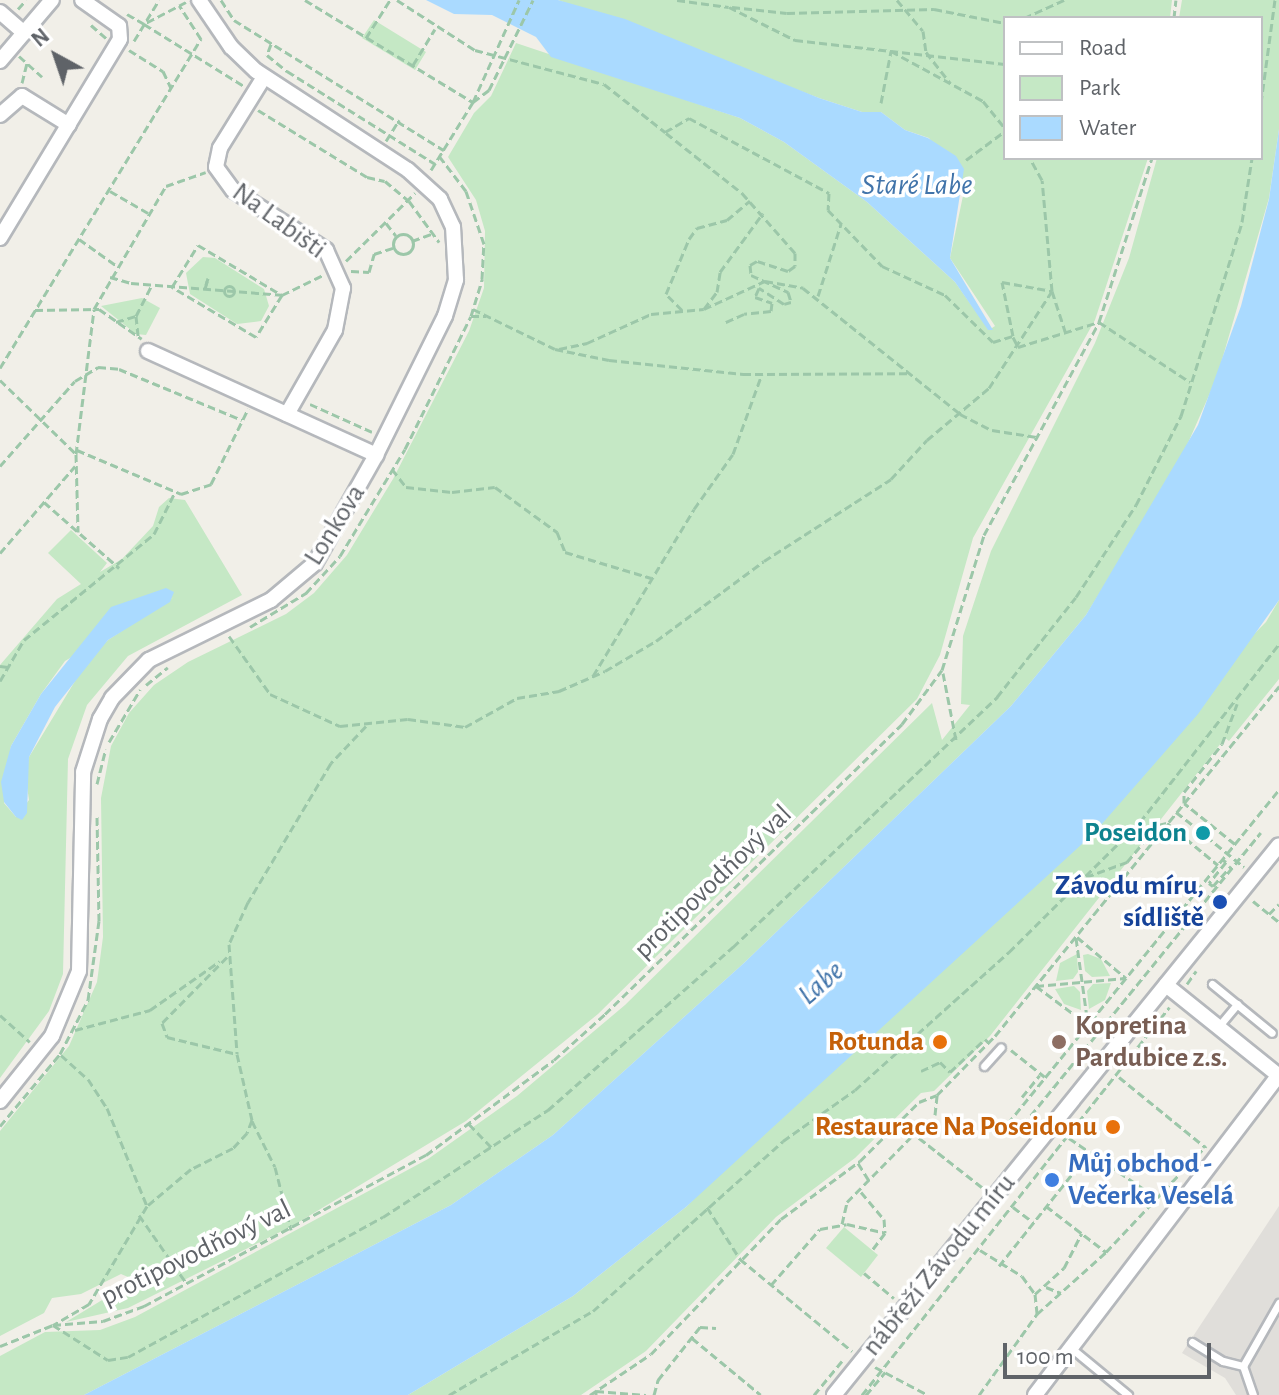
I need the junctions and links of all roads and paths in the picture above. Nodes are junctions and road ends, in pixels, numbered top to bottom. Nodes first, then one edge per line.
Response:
1 (52, 0) edge
2 (82, 0) edge
3 (159, 0) edge
4 (189, 0) edge
5 (199, 0) edge
6 (221, 0) edge
7 (305, 0) edge
8 (390, 0) edge
9 (397, 0) edge
10 (519, 0) edge
11 (533, 0) edge
12 (677, 0) edge
13 (897, 0) edge
14 (1064, 0) edge
15 (1275, 0) edge
16 (179, 5) junction
17 (729, 7) junction
18 (906, 8) junction
19 (0, 12) edge
20 (1028, 16) edge
21 (1003, 23) edge
22 (144, 24) junction
23 (435, 29) junction
24 (24, 33) junction
25 (366, 38) junction
26 (271, 42) junction
27 (129, 50) dead end
28 (891, 51) junction
29 (926, 52) junction
30 (192, 53) junction
31 (17, 54) dead end
32 (493, 55) junction
33 (504, 60) junction
34 (0, 61) edge
35 (27, 63) junction
36 (1003, 64) edge
37 (413, 65) junction
38 (42, 77) dead end
39 (264, 77) junction
40 (951, 83) junction
41 (171, 88) junction
42 (1263, 88) edge
43 (254, 92) junction
44 (19, 96) junction
45 (473, 102) junction
46 (881, 103) dead end
47 (0, 115) edge
48 (399, 120) junction
49 (69, 125) junction
50 (1003, 126) edge
51 (1003, 131) edge
52 (665, 132) junction
53 (390, 135) junction
54 (444, 150) junction
55 (380, 151) junction
56 (440, 157) junction
57 (966, 160) dead end
58 (1031, 160) edge
59 (1151, 160) edge
60 (1252, 160) edge
61 (435, 164) junction
62 (217, 169) junction
63 (423, 182) junction
64 (109, 190) junction
65 (409, 201) junction
66 (750, 201) junction
67 (148, 213) junction
68 (763, 213) junction
69 (5, 217) edge
70 (386, 223) junction
71 (841, 224) junction
72 (434, 233) junction
73 (396, 237) junction
74 (0, 238) edge
75 (79, 239) junction
76 (412, 241) junction
77 (441, 245) dead end
78 (394, 248) junction
79 (117, 266) junction
80 (342, 270) junction
81 (751, 275) junction
82 (110, 277) junction
83 (765, 281) junction
84 (153, 285) junction
85 (172, 287) junction
86 (750, 287) junction
87 (1052, 291) junction
88 (282, 295) junction
89 (818, 297) junction
90 (473, 308) junction
91 (94, 309) junction
92 (704, 309) junction
93 (35, 310) junction
94 (686, 312) junction
95 (136, 316) junction
96 (471, 316) junction
97 (490, 317) junction
98 (116, 322) junction
99 (726, 322) dead end
100 (1099, 322) junction
101 (1066, 334) junction
102 (1013, 336) junction
103 (1018, 347) junction
104 (555, 349) junction
105 (148, 351) dead end
106 (0, 368) edge
107 (87, 372) junction
108 (909, 373) junction
109 (762, 374) junction
110 (0, 380) edge
111 (1190, 382) junction
112 (296, 398) junction
113 (287, 414) junction
114 (960, 414) junction
115 (39, 417) junction
116 (375, 425) dead end
117 (372, 432) junction
118 (1037, 437) junction
119 (77, 452) junction
120 (369, 452) junction
121 (0, 466) edge
122 (75, 466) junction
123 (392, 469) junction
124 (175, 492) junction
125 (44, 502) junction
126 (78, 532) junction
127 (0, 553) edge
128 (119, 568) junction
129 (651, 578) junction
130 (229, 636) junction
131 (217, 641) dead end
132 (1279, 644) edge
133 (181, 660) dead end
134 (0, 666) edge
135 (8, 667) junction
136 (942, 670) junction
137 (593, 676) junction
138 (0, 681) edge
139 (1278, 689) edge
140 (1239, 699) junction
141 (366, 726) junction
142 (956, 740) junction
143 (1279, 790) edge
144 (97, 799) dead end
145 (1184, 803) junction
146 (1176, 812) junction
147 (97, 815) dead end
148 (1167, 823) junction
149 (1210, 824) junction
150 (1206, 829) junction
151 (1199, 830) junction
152 (1261, 832) dead end
153 (1206, 836) junction
154 (1200, 837) junction
155 (1193, 844) junction
156 (1235, 844) junction
157 (1279, 845) edge
158 (1227, 853) junction
159 (1222, 859) junction
160 (1237, 861) junction
161 (1218, 865) junction
162 (1232, 867) junction
163 (1084, 878) junction
164 (1259, 893) dead end
165 (1253, 901) junction
166 (1279, 904) edge
167 (1244, 912) dead end
168 (1269, 914) junction
169 (1279, 922) edge
170 (1076, 936) junction
171 (227, 957) junction
172 (1201, 965) dead end
173 (1130, 973) junction
174 (1126, 978) junction
175 (1140, 981) junction
176 (1082, 982) junction
177 (1212, 984) dead end
178 (1166, 985) junction
179 (1036, 986) junction
180 (1179, 995) junction
181 (1237, 1004) junction
182 (0, 1015) edge
183 (1088, 1025) junction
184 (1218, 1027) junction
185 (75, 1030) junction
186 (1084, 1030) junction
187 (1272, 1033) dead end
188 (995, 1036) junction
189 (1094, 1038) junction
190 (989, 1042) junction
191 (1001, 1047) dead end
192 (42, 1052) junction
193 (60, 1054) junction
194 (237, 1054) junction
195 (984, 1066) dead end
196 (921, 1071) dead end
197 (1043, 1076) junction
198 (1279, 1076) edge
199 (1119, 1077) junction
200 (937, 1095) junction
201 (1022, 1097) dead end
202 (0, 1101) edge
203 (935, 1115) dead end
204 (252, 1120) junction
205 (900, 1123) junction
206 (469, 1124) junction
207 (0, 1126) edge
208 (1000, 1133) dead end
209 (913, 1135) junction
210 (1214, 1135) dead end
211 (1069, 1138) junction
212 (1021, 1141) dead end
213 (1205, 1147) junction
214 (492, 1148) junction
215 (1089, 1153) junction
216 (858, 1163) junction
217 (870, 1182) junction
218 (861, 1192) junction
219 (1154, 1196) junction
220 (974, 1199) dead end
221 (147, 1206) junction
222 (1046, 1206) junction
223 (707, 1207) junction
224 (1013, 1207) junction
225 (139, 1215) junction
226 (1033, 1222) junction
227 (842, 1224) junction
228 (291, 1230) junction
229 (885, 1233) junction
230 (1082, 1233) junction
231 (872, 1250) dead end
232 (979, 1250) junction
233 (1106, 1252) junction
234 (740, 1259) junction
235 (999, 1266) junction
236 (864, 1273) dead end
237 (188, 1285) junction
238 (771, 1285) junction
239 (904, 1285) dead end
240 (1045, 1287) junction
241 (1061, 1293) junction
242 (1035, 1294) junction
243 (894, 1298) junction
244 (1279, 1303) edge
245 (885, 1308) dead end
246 (1037, 1314) junction
247 (53, 1325) junction
248 (716, 1328) dead end
249 (692, 1338) junction
250 (860, 1340) dead end
251 (1192, 1342) dead end
252 (0, 1346) edge
253 (1071, 1348) junction
254 (857, 1355) junction
255 (1243, 1366) junction
256 (883, 1371) junction
257 (596, 1393) edge
258 (449, 1395) edge
259 (590, 1395) edge
260 (646, 1395) edge
261 (654, 1395) edge
262 (761, 1395) edge
263 (814, 1395) edge
264 (834, 1395) edge
265 (864, 1395) edge
266 (928, 1395) edge
267 (979, 1395) edge
268 (1035, 1395) edge
269 (1128, 1395) edge
270 (1253, 1395) edge

1 - 24 street
2 - 49 street
3 - 22 path
4 - 16 path
5 - 39 street, Lonkova
6 - 26 path
7 - 25 path
8 - 25 path
9 - 23 path
10 - 32 path
11 - 33 path
12 - 17 path
13 - 18 path
14 - 20 path
15 - 42 path
16 - 22 path
16 - 30 path
17 - 18 path
17 - 28 path
18 - 21 path
18 - 29 path
19 - 24 street
22 - 30 path
23 - 32 path
23 - 37 path
24 - 34 street
25 - 37 path
26 - 48 path
26 - 53 path
27 - 41 path
28 - 29 path
28 - 40 path
28 - 46 path
29 - 36 path
29 - 40 path
30 - 41 path
30 - 43 path
31 - 35 path
32 - 33 path
32 - 45 path
33 - 45 path
33 - 52 path
35 - 38 path
35 - 44 path
37 - 45 path
39 - 43 street, Na Labišti
39 - 55 street, Lonkova
40 - 50 path
41 - 64 path
43 - 62 street, Na Labišti
43 - 65 path
44 - 47 street
44 - 49 street
45 - 54 path
48 - 53 path
48 - 54 path
49 - 69 street
51 - 57 path
52 - 66 path
52 - 71 path
53 - 55 path
53 - 61 path
54 - 56 path
55 - 63 street, Lonkova
56 - 61 path
56 - 90 path
58 - 87 path
59 - 100 path, protipovodňový val
60 - 111 path
61 - 63 path
62 - 67 path
62 - 80 street, Na Labišti
63 - 65 path
63 - 120 street, Lonkova
64 - 67 path
64 - 75 path
65 - 70 path
65 - 72 path
66 - 68 path
66 - 94 path
67 - 79 path
68 - 81 path
68 - 92 path
69 - 74 street
70 - 73 path
70 - 80 path
71 - 89 path
71 - 102 path
72 - 76 path
72 - 77 path
73 - 76 path
73 - 78 path
75 - 79 path
75 - 93 path
76 - 78 path
78 - 80 path
79 - 82 path
80 - 88 path
80 - 112 street, Na Labišti
81 - 83 path
81 - 86 path
82 - 84 path
82 - 91 path
83 - 86 path
83 - 89 path
83 - 99 path
84 - 85 path
84 - 95 path
85 - 88 path
85 - 88 path
85 - 88 path
86 - 92 path
87 - 101 path
87 - 102 path
87 - 103 path
89 - 108 path
90 - 96 path
90 - 97 path
91 - 93 path
91 - 98 path
91 - 107 path
92 - 94 path
93 - 106 path
94 - 104 path
95 - 98 path
95 - 98 path
96 - 97 path
96 - 123 path
97 - 104 path
100 - 101 path
100 - 111 path
100 - 118 path, protipovodňový val
101 - 103 path
102 - 103 path
103 - 114 path
104 - 109 path
105 - 113 street
107 - 115 path
107 - 119 path
107 - 124 path
108 - 109 path
108 - 114 path
109 - 129 path
110 - 115 path
111 - 142 path
112 - 113 street, Na Labišti
112 - 117 path
113 - 120 street
114 - 118 path
114 - 137 path
115 - 119 path
115 - 121 path
116 - 117 path
117 - 120 path
118 - 136 path, protipovodňový val
119 - 122 path
119 - 124 path
120 - 192 street, Lonkova
122 - 125 path
122 - 126 path
123 - 129 path
123 - 130 path
124 - 128 path
125 - 126 path
125 - 127 path
126 - 128 path
128 - 135 path
129 - 137 path
130 - 131 path
130 - 141 path
132 - 140 path
133 - 144 path
134 - 135 path
135 - 138 path
136 - 142 path
136 - 206 path, protipovodňový val
137 - 141 path
139 - 145 path
140 - 145 path
140 - 163 path
141 - 171 path
142 - 214 path
143 - 156 path
145 - 146 path
145 - 149 path
146 - 148 path
146 - 151 path
147 - 185 path
148 - 155 path
148 - 163 path
148 - 170 path
149 - 150 path
149 - 156 path
150 - 151 path
150 - 153 path
151 - 154 path
152 - 160 path
153 - 154 path
153 - 158 path
154 - 155 path
155 - 161 path
156 - 158 path
157 - 178 street, nábřeží Závodu míru
158 - 159 path
158 - 160 path
159 - 161 path
159 - 162 path
160 - 162 path
161 - 173 path
162 - 175 path
163 - 223 path
164 - 165 path
165 - 167 path
165 - 168 path
166 - 168 path
168 - 169 path
170 - 174 path
170 - 176 path
170 - 179 path
171 - 185 path
171 - 194 path
171 - 194 path
172 - 180 path
173 - 174 path
173 - 175 path
174 - 176 path
174 - 183 path
175 - 189 path
176 - 179 path
176 - 183 path
177 - 181 lane
178 - 180 street
178 - 254 street, nábřeží Závodu míru
179 - 183 path
179 - 188 path
180 - 184 street
180 - 199 path
181 - 184 lane
181 - 187 lane
182 - 192 path
183 - 186 path
184 - 198 street
185 - 193 path
186 - 189 path
186 - 197 path
188 - 190 path
188 - 197 path
189 - 212 path
190 - 196 path
190 - 200 path
191 - 195 lane
192 - 193 path
192 - 202 street, Lonkova
193 - 207 path
193 - 221 path
194 - 204 path
197 - 201 path
197 - 208 path
198 - 253 street
199 - 211 path
199 - 213 path
200 - 203 path
200 - 205 path
204 - 221 path
204 - 228 path
205 - 209 path
205 - 216 path
206 - 214 path
206 - 228 path, protipovodňový val
209 - 217 path
209 - 220 path
210 - 213 path
211 - 215 path
211 - 224 path
213 - 219 path
214 - 247 path
215 - 219 path
215 - 222 path
216 - 217 path
216 - 234 path
217 - 218 path
218 - 227 path
218 - 229 path
219 - 233 path
221 - 225 path
222 - 226 path
222 - 230 path
223 - 234 path
223 - 258 path
224 - 226 path
224 - 232 path
225 - 237 path
225 - 247 path
226 - 235 path
227 - 229 path
227 - 238 path
228 - 237 path, protipovodňový val
229 - 231 path
230 - 233 path
230 - 240 path
232 - 235 path
232 - 256 path
233 - 241 path
234 - 238 path
234 - 257 path
235 - 242 path
236 - 243 path
237 - 247 path, protipovodňový val
238 - 254 path
239 - 243 path
240 - 241 path
240 - 242 path
241 - 246 path
242 - 246 path
243 - 245 path
244 - 255 lane
246 - 267 path
247 - 252 path, protipovodňový val
248 - 249 path
249 - 261 path
249 - 262 path
250 - 254 path
251 - 255 lane
253 - 268 street
253 - 269 lane
254 - 256 path
254 - 263 path
254 - 264 street, nábřeží Závodu míru
255 - 270 lane
256 - 265 path
256 - 266 path
257 - 259 path
257 - 260 path

